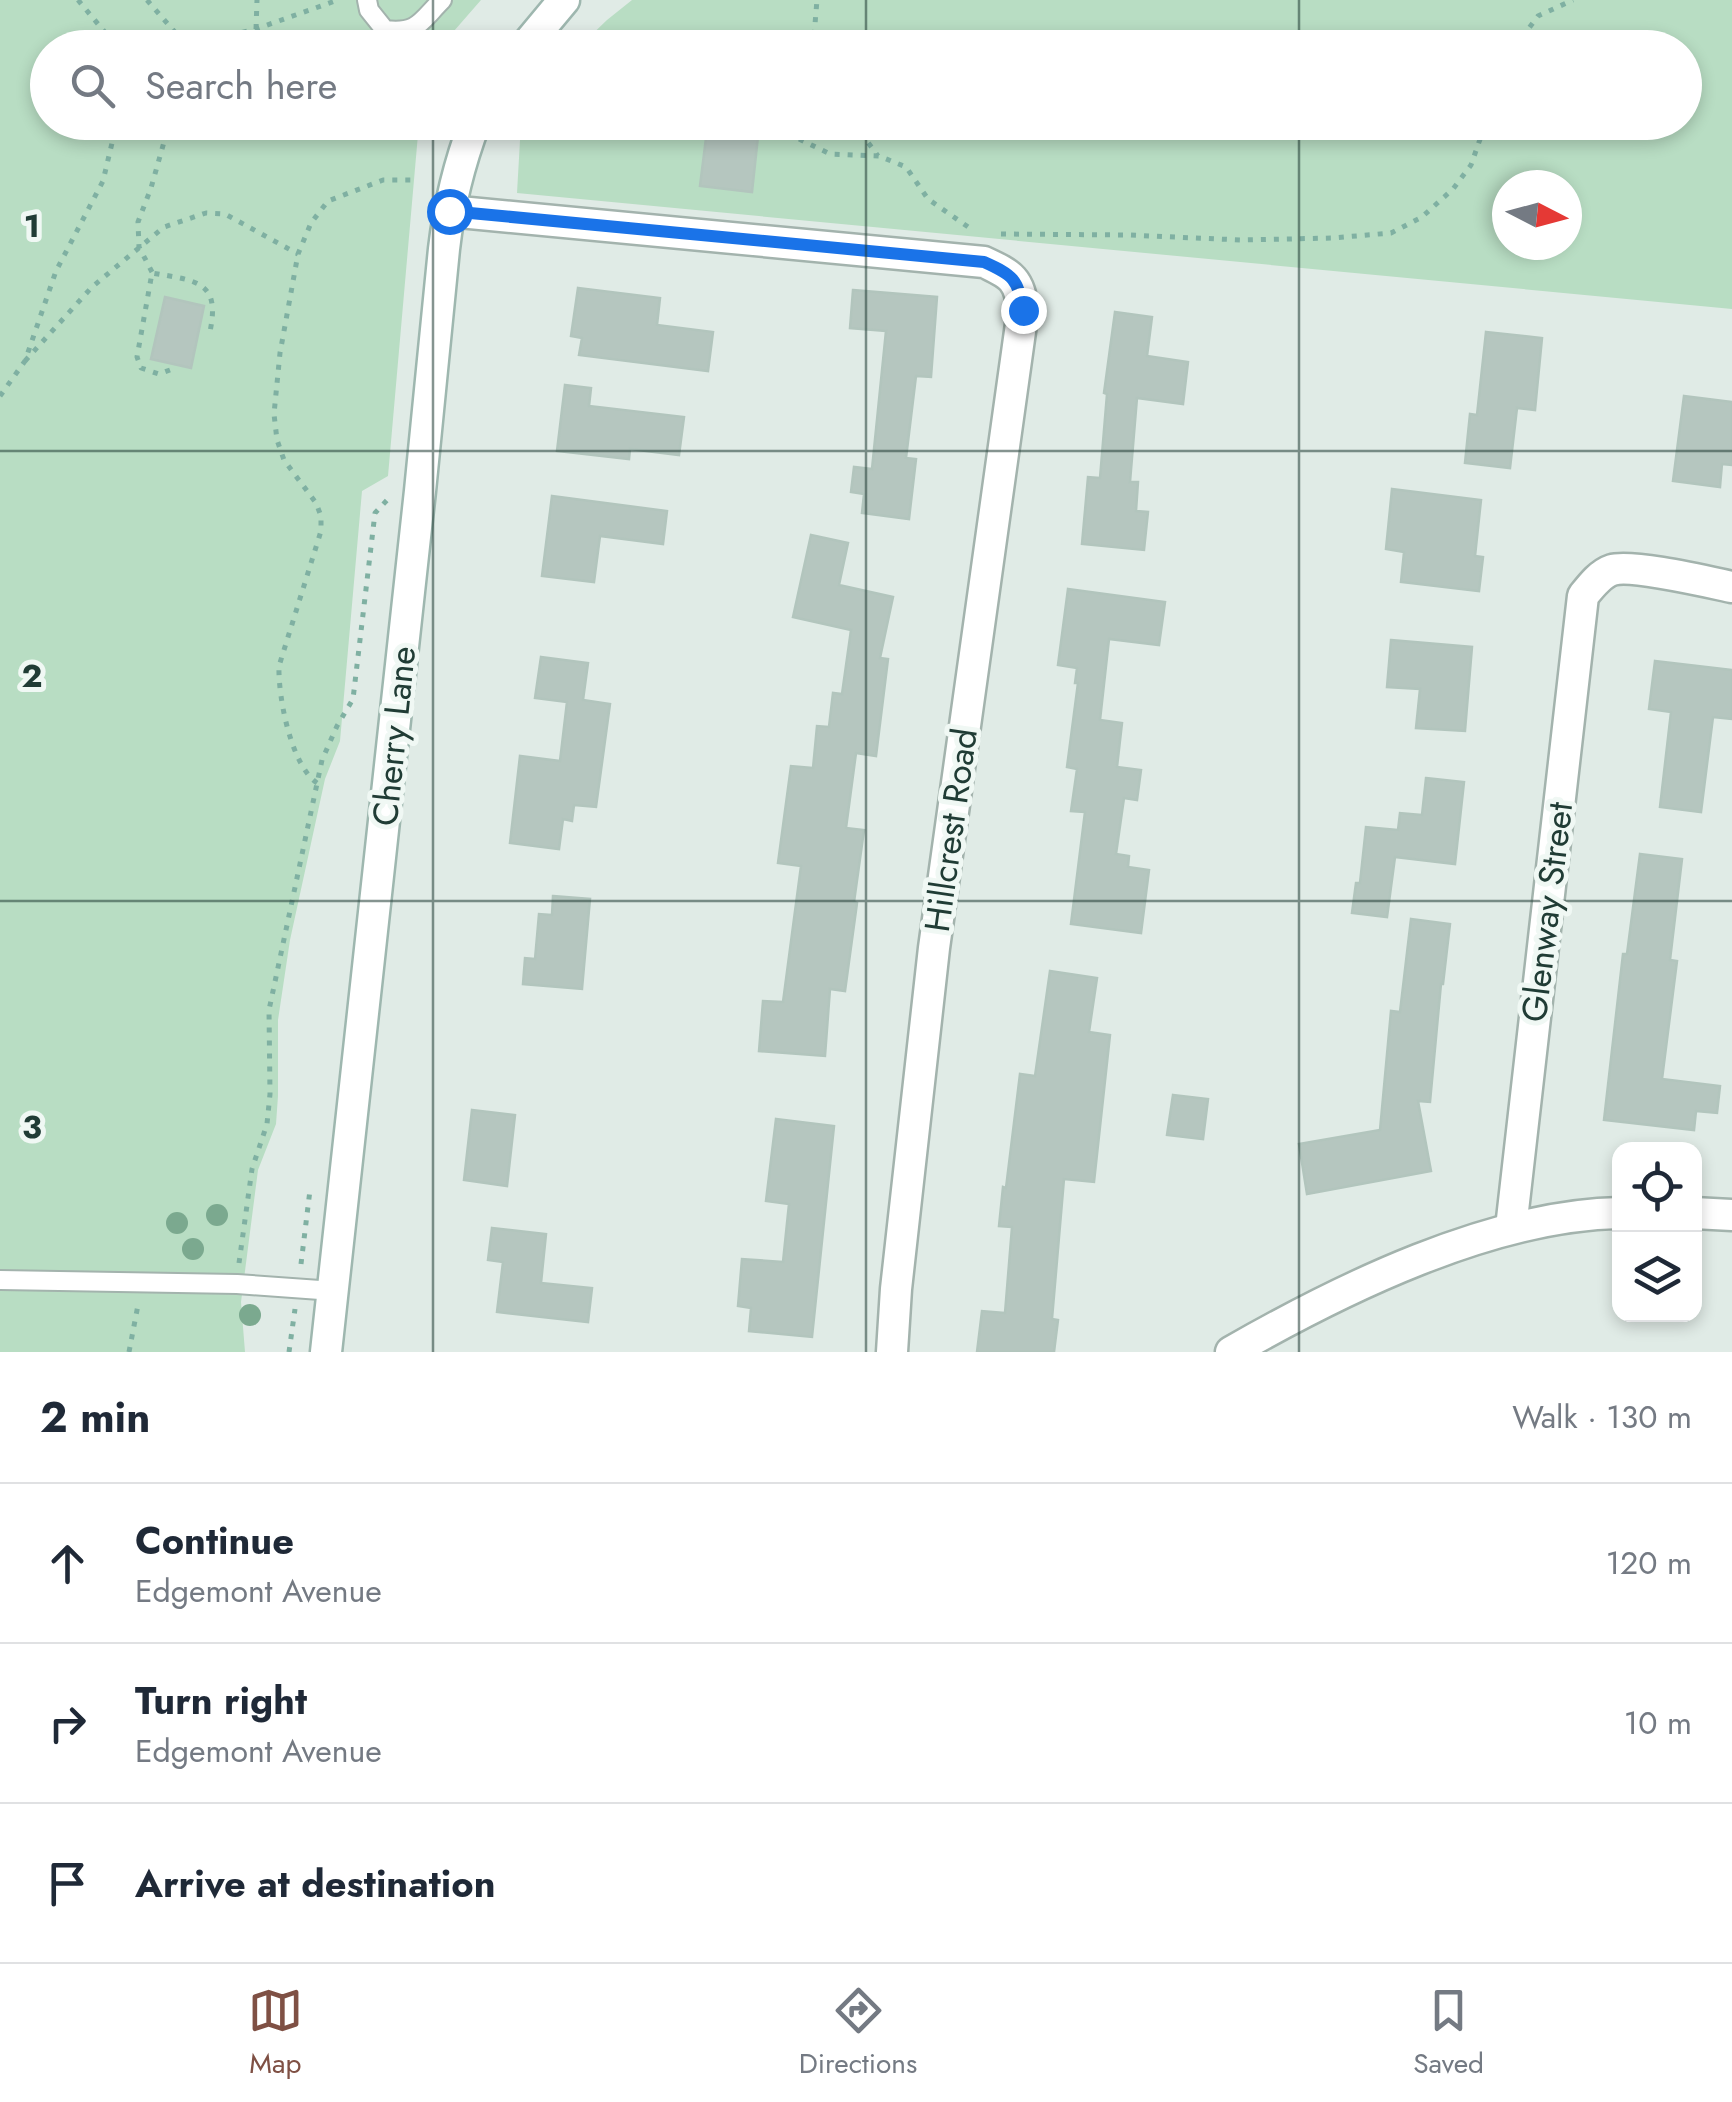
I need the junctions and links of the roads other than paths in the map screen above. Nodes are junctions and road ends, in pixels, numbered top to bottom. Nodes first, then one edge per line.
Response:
1 (367, 0) edge
2 (442, 0) edge
3 (564, 0) edge
4 (385, 30) edge
5 (412, 30) edge
6 (539, 30) edge
7 (468, 140) edge
8 (449, 211) junction
9 (1732, 586) edge
10 (1612, 1212) edge
11 (1702, 1213) edge
12 (1732, 1215) edge
13 (1511, 1228) junction
14 (0, 1280) edge
15 (334, 1292) junction
16 (326, 1352) edge
17 (892, 1352) edge
18 (1231, 1352) edge

1 - 4 lane
2 - 5 lane
3 - 6 street
7 - 8 street, Cherry Lane
8 - 15 street, Cherry Lane
8 - 17 street, Hillcrest Road
9 - 13 street, Glenway Street
10 - 13 street
11 - 12 street
13 - 18 street
14 - 15 lane
15 - 16 street, Cherry Lane

